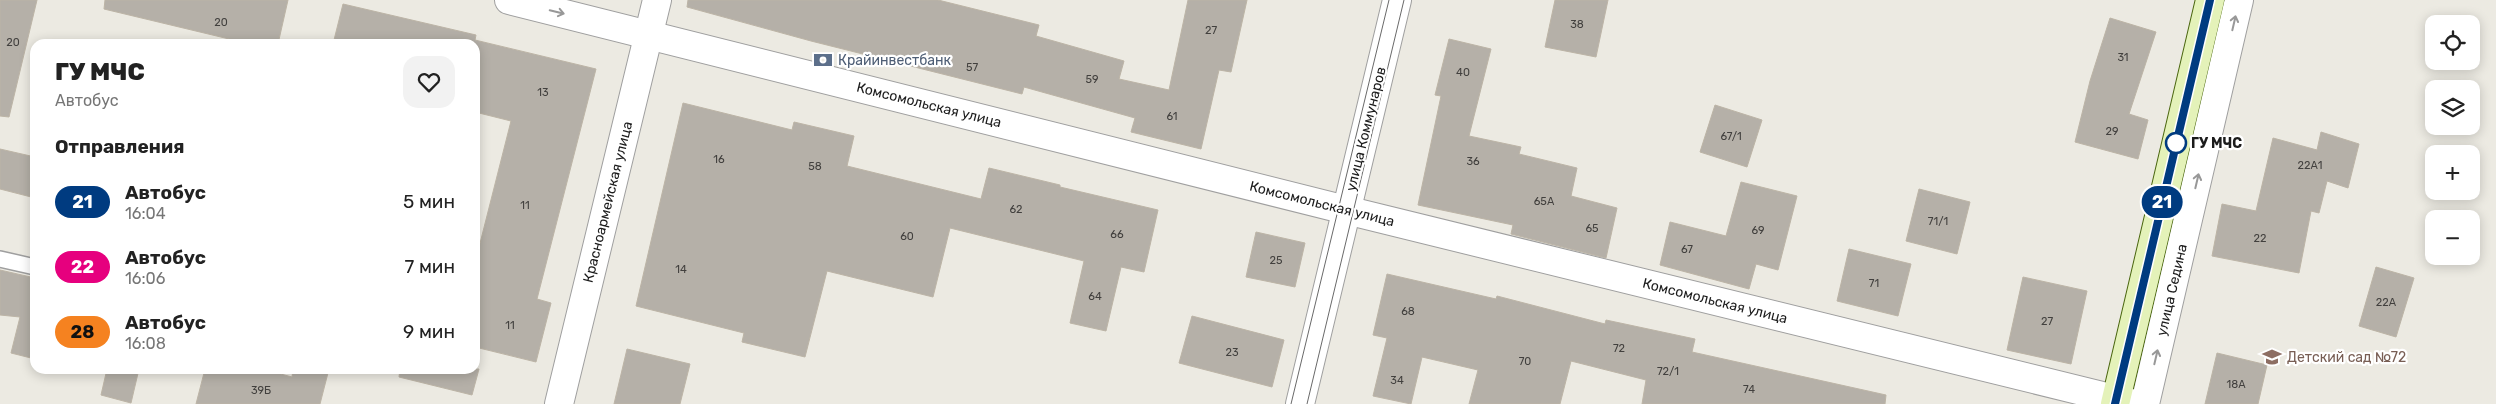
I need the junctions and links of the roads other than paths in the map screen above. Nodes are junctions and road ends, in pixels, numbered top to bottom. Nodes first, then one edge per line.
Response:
1 (509, 0) edge
2 (657, 0) edge
3 (1397, 0) edge
4 (2210, 0) edge
5 (2239, 0) edge
6 (648, 34) junction
7 (1346, 210) junction
8 (0, 259) edge
9 (30, 266) edge
10 (2122, 402) edge
11 (559, 404) edge
12 (1300, 404) edge
13 (2145, 404) edge

1 -> 6 street, Комсомольская улица
2 - 6 street, Красноармейская улица
3 - 7 street, улица Коммунаров
4 - 10 main road
13 -> 5 street, улица Седина
6 - 7 street, Комсомольская улица
6 - 11 street, Красноармейская улица
7 - 10 street, Комсомольская улица
7 - 12 street, улица Коммунаров
8 - 9 lane

